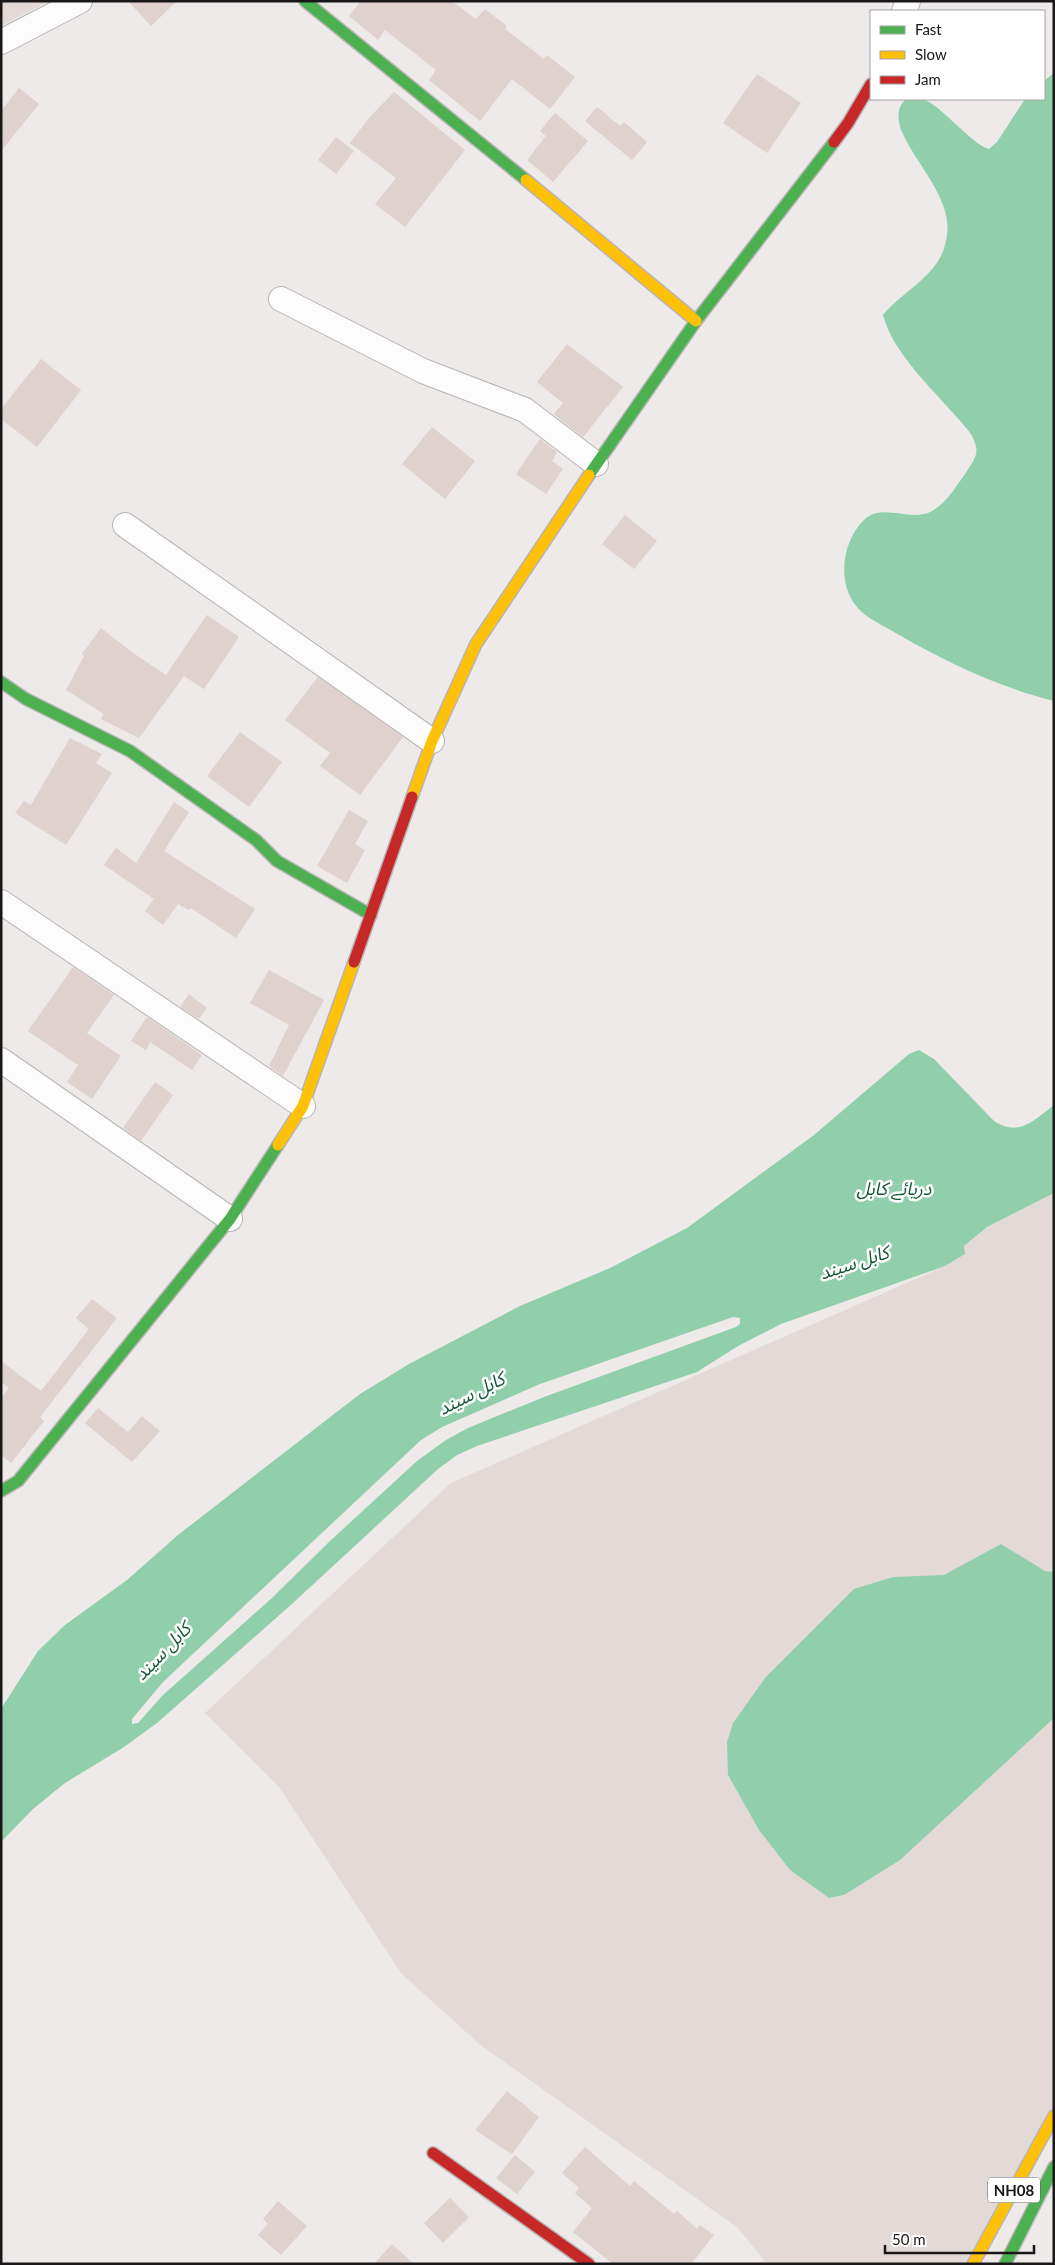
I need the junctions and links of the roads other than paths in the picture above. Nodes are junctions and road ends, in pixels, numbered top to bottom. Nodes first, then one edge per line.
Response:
1 (80, 1) edge
2 (305, 1) edge
3 (1, 42) edge
4 (870, 86) edge
5 (281, 299) dead end
6 (696, 322) junction
7 (596, 464) junction
8 (125, 525) dead end
9 (1, 682) edge
10 (432, 741) junction
11 (1, 902) edge
12 (371, 915) junction
13 (1, 1060) edge
14 (303, 1106) junction
15 (230, 1219) junction
16 (1, 1491) edge
17 (1054, 2116) edge
18 (433, 2152) dead end
19 (1054, 2167) edge
20 (589, 2264) edge
21 (973, 2264) edge
22 (1006, 2264) edge

1 - 3 street
2 - 6 main road
4 - 6 main road
5 - 7 street
6 - 7 main road
7 - 10 main road
8 - 10 street
9 - 12 main road
10 - 12 main road
11 - 14 street
12 - 14 main road
13 - 15 street
14 - 15 main road
15 - 16 main road
17 - 21 main road, NH08
18 - 20 main road
19 - 22 main road, NH08

